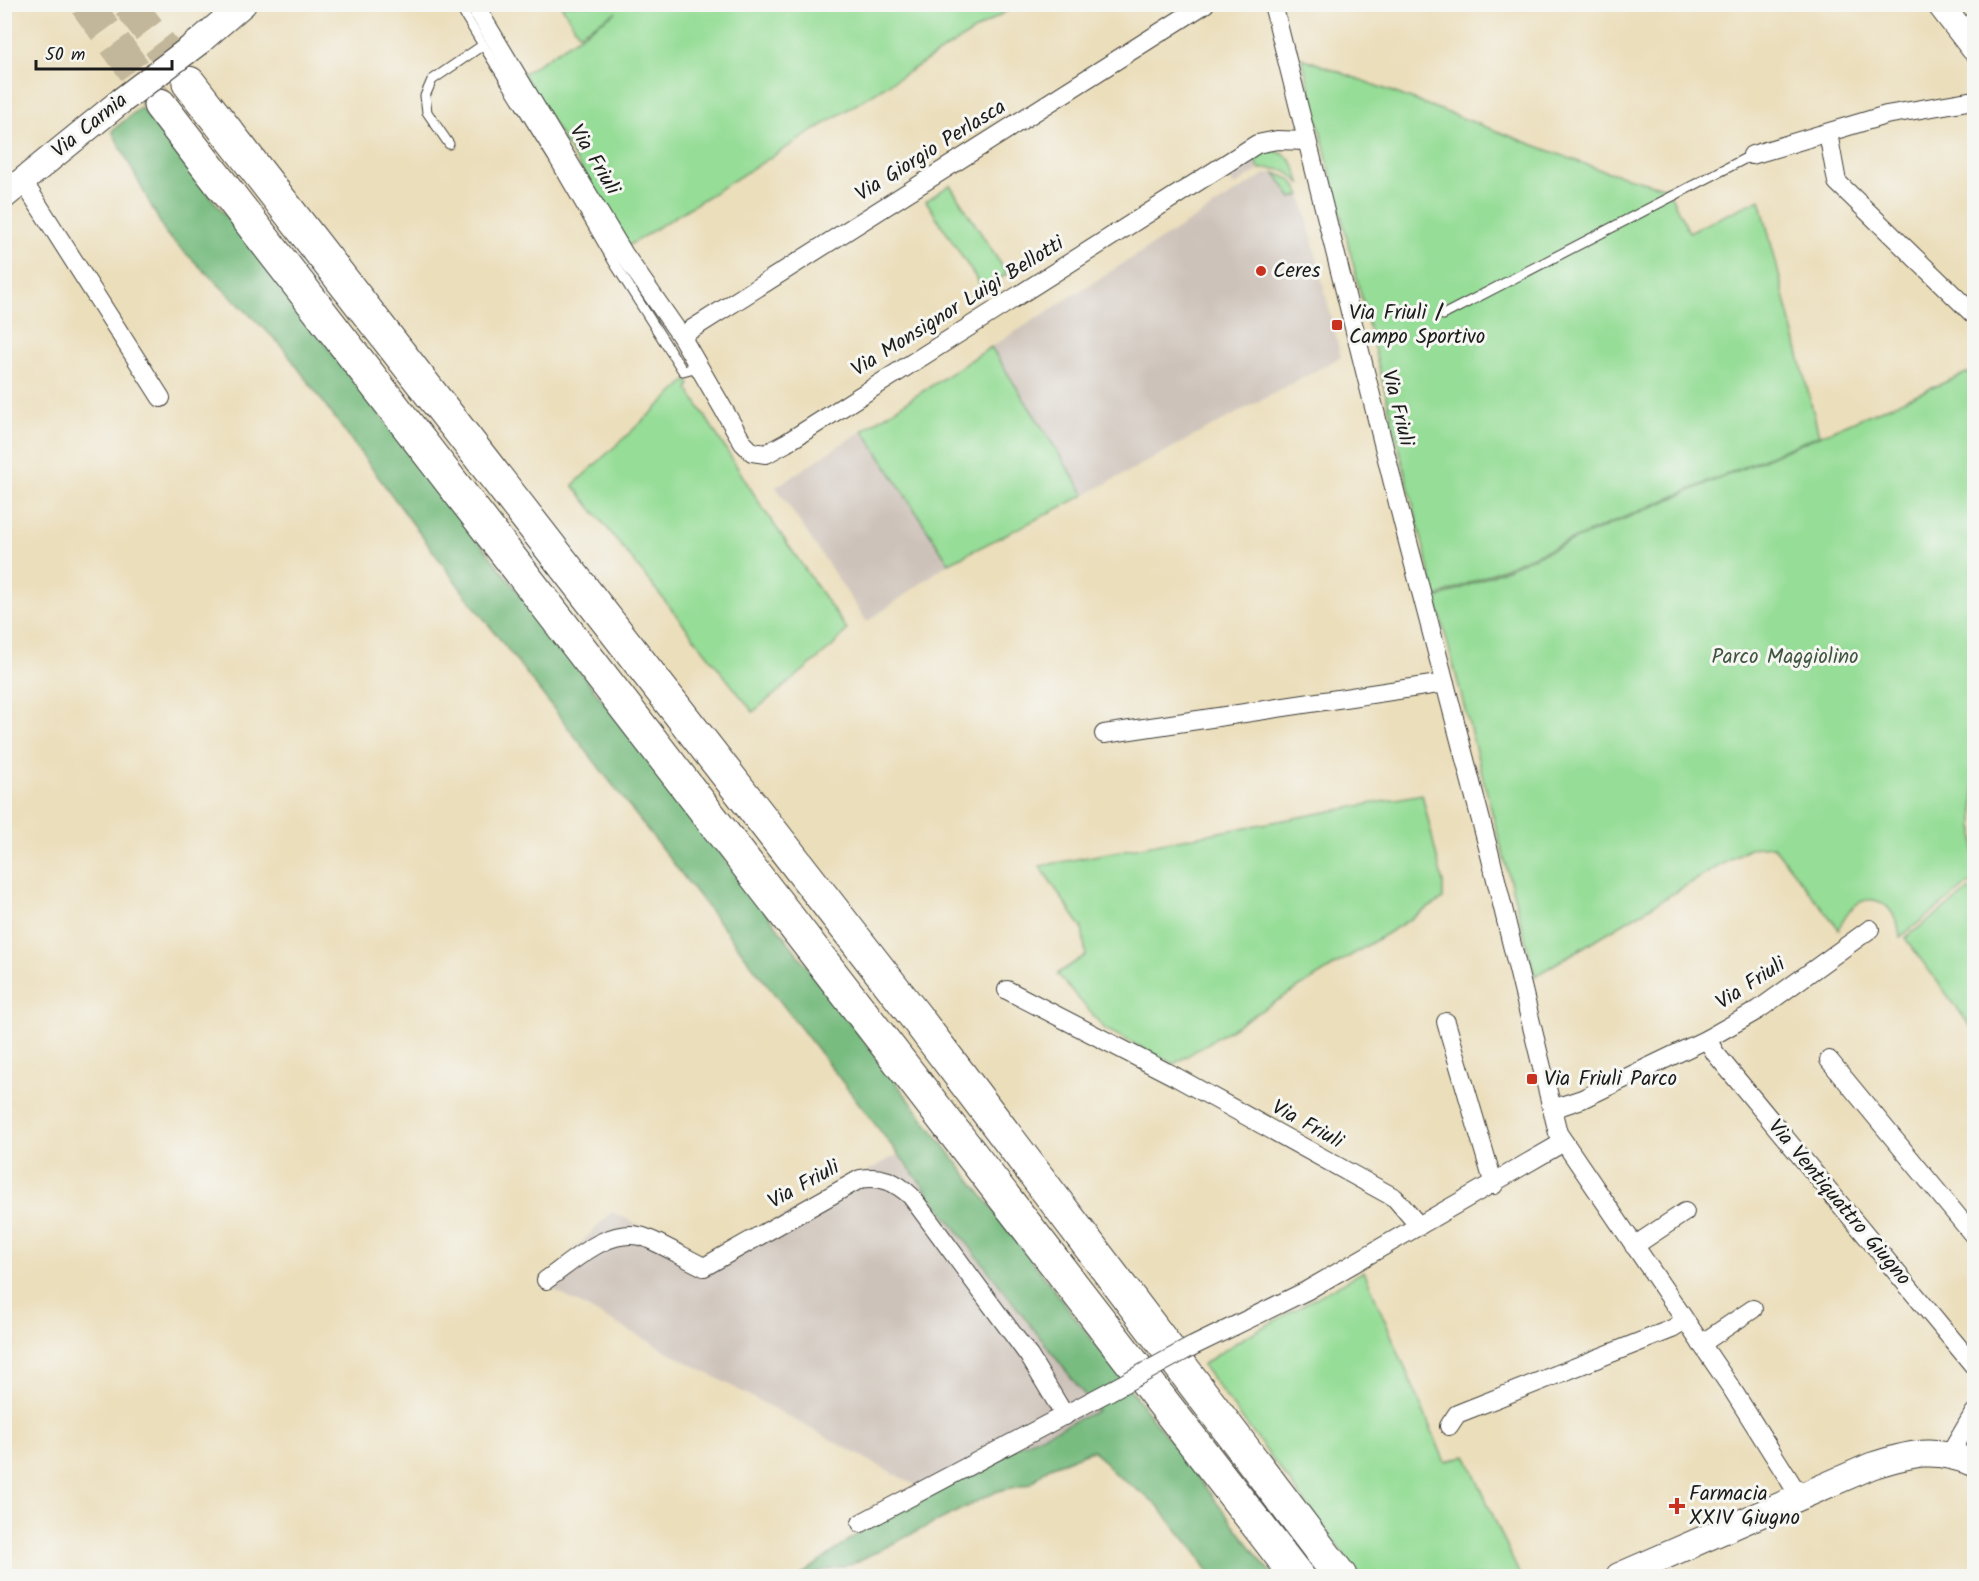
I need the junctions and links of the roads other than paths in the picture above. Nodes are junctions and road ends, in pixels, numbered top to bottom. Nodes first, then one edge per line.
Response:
1 (243, 4) edge
2 (458, 4) edge
3 (474, 4) edge
4 (1205, 4) edge
5 (1274, 4) edge
6 (1940, 4) edge
7 (483, 45) junction
8 (1974, 48) edge
9 (189, 83) tunnel mouth
10 (1974, 100) edge
11 (160, 105) tunnel mouth
12 (1828, 133) junction
13 (1307, 141) junction
14 (449, 144) dead end
15 (1752, 155) joint
16 (14, 188) edge
17 (1443, 315) dead end
18 (1974, 315) edge
19 (681, 336) junction
20 (698, 367) junction
21 (161, 398) dead end
22 (1445, 683) junction
23 (1104, 734) dead end
24 (1870, 929) dead end
25 (1007, 990) dead end
26 (1446, 1022) dead end
27 (1707, 1039) junction
28 (1829, 1060) dead end
29 (1552, 1108) junction
30 (1562, 1143) junction
31 (1494, 1185) junction
32 (1685, 1212) dead end
33 (1419, 1226) junction
34 (1974, 1236) edge
35 (1634, 1246) junction
36 (546, 1280) dead end
37 (1753, 1309) dead end
38 (1685, 1320) junction
39 (1701, 1344) junction
40 (1974, 1366) edge
41 (1974, 1413) edge
42 (1065, 1416) junction
43 (1449, 1426) dead end
44 (1950, 1454) junction
45 (1974, 1463) edge
46 (1800, 1497) junction
47 (861, 1523) dead end
48 (1297, 1576) edge
49 (1340, 1576) edge
50 (1619, 1576) edge

1 - 16 street, Via Carnia, bridge
2 - 7 lane
3 - 19 street, Via Friuli
4 - 19 street, Via Giorgio Perlasca
5 - 13 street, Via Friuli
6 - 8 street
7 - 14 lane
7 - 20 lane
9 - 49 highway
10 - 12 street
11 - 48 highway
12 - 15 street
12 - 18 street
13 - 20 street, Via Monsignor Luigi Bellotti
13 - 22 street, Via Friuli
15 - 17 lane
16 - 21 street, Via Carnia
19 - 20 street, Via Monsignor Luigi Bellotti
22 - 23 street
22 - 29 street, Via Friuli
24 - 27 street, Via Friuli
25 - 33 street, Via Friuli
26 - 31 street
27 - 29 street, Via Friuli
27 - 40 street, Via Ventiquattro Giugno
28 - 34 street
29 - 30 street, Via Friuli
30 - 31 street
30 - 35 street, Via Friuli
31 - 33 street
32 - 35 street
33 - 42 street, bridge
35 - 38 street, Via Friuli
36 - 42 street, Via Friuli
37 - 39 street
38 - 39 street, Via Friuli
38 - 43 street
39 - 46 street, Via Friuli
41 - 44 street
42 - 47 street
44 - 45 street
44 - 46 street
46 - 50 street

